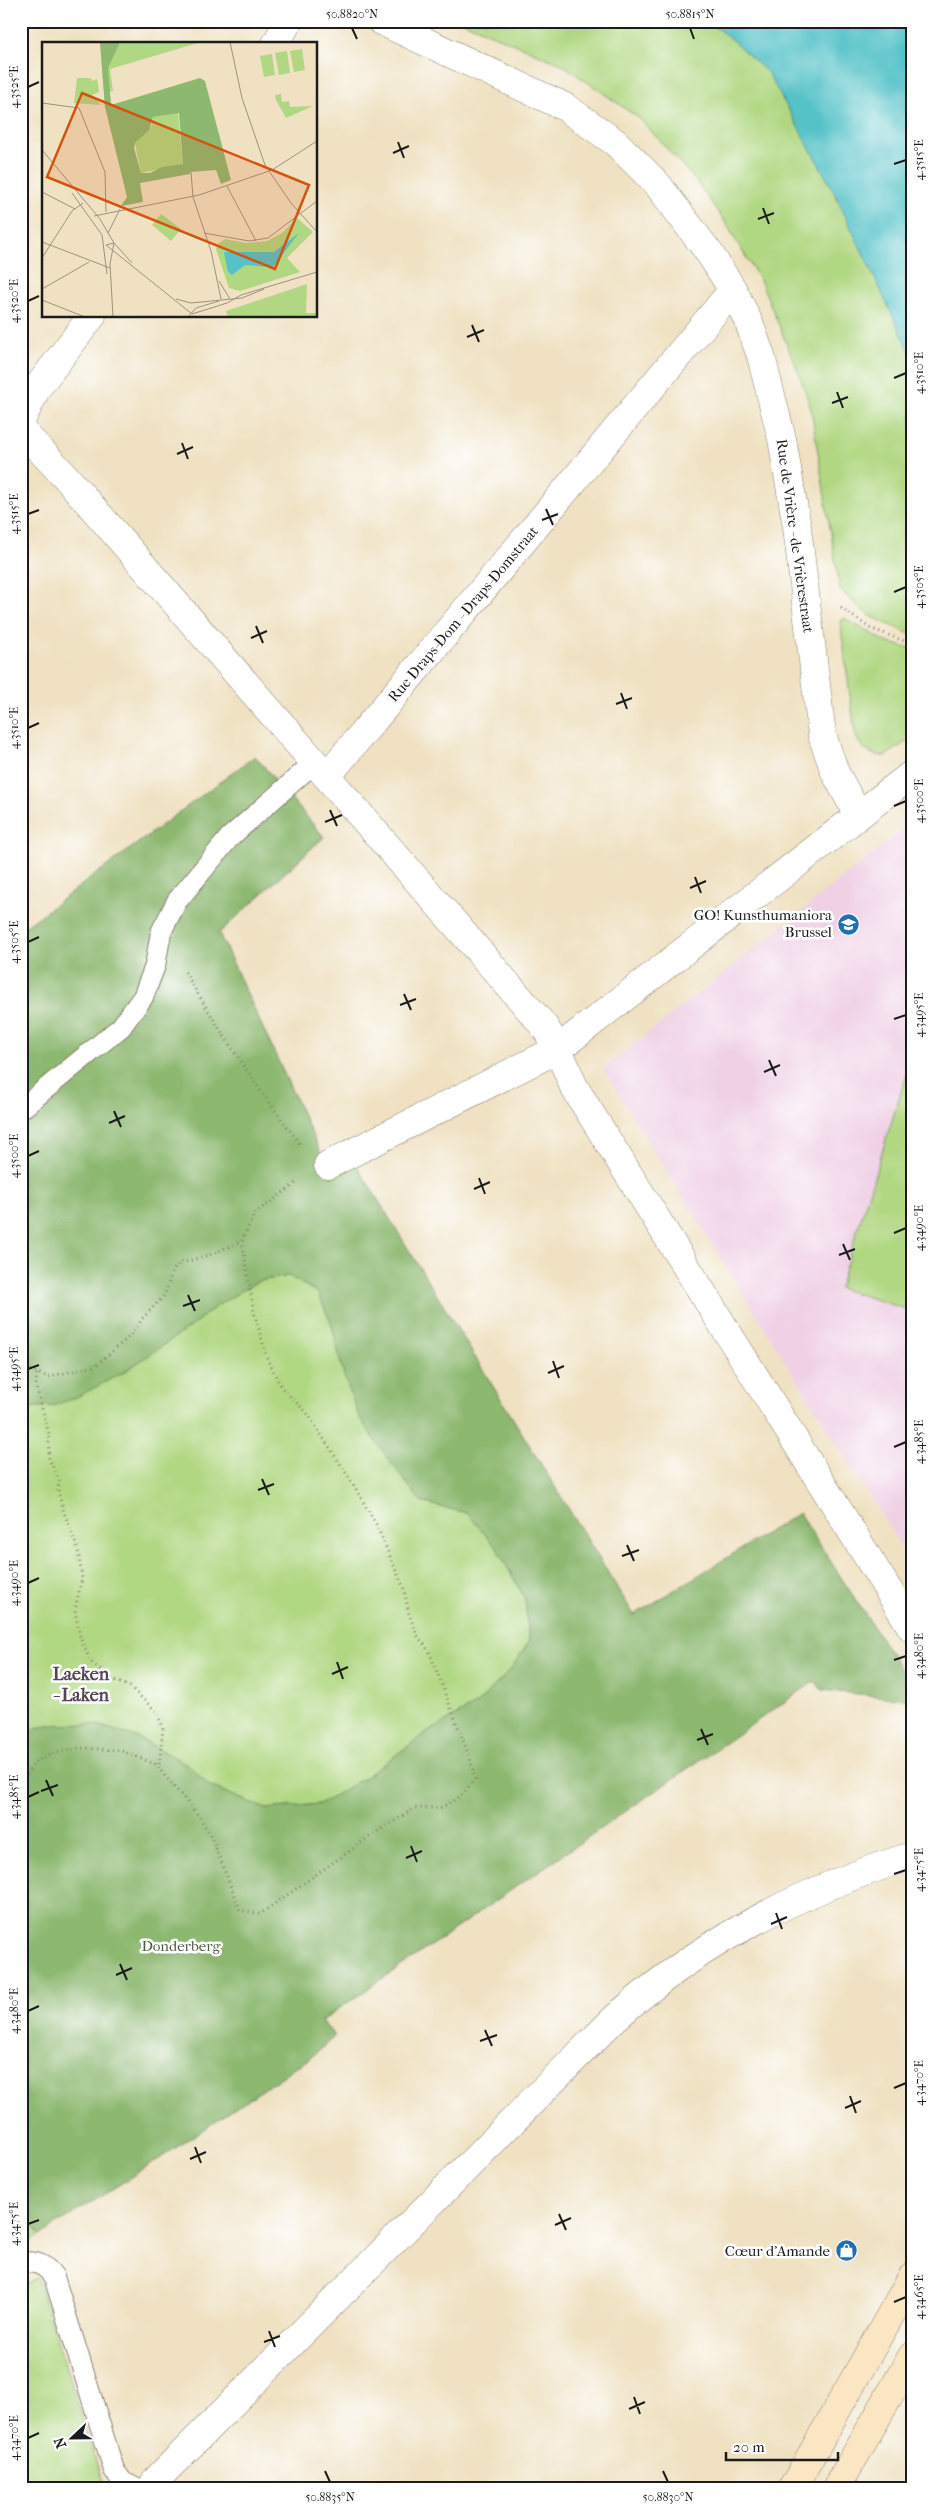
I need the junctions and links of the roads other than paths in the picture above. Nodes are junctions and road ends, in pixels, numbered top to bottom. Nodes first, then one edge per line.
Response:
1 (288, 21) edge
2 (381, 21) edge
3 (277, 42) edge
4 (733, 290) junction
5 (90, 318) edge
6 (21, 421) edge
7 (21, 430) edge
8 (321, 769) junction
9 (912, 774) edge
10 (858, 815) junction
11 (558, 1049) junction
12 (21, 1110) edge
13 (324, 1167) road end
14 (912, 1628) edge
15 (912, 1856) edge
16 (21, 2265) edge
17 (912, 2277) edge
18 (912, 2356) edge
19 (137, 2489) edge
20 (152, 2489) edge
21 (792, 2489) edge
22 (836, 2489) edge

1 - 3 street
2 - 4 street, Rue de Vrière - de Vrièrestraat
4 - 8 street, Rue Draps-Dom - Draps-Domstraat
4 - 10 street, Rue de Vrière - de Vrièrestraat
5 - 6 street
7 - 8 street
8 - 11 street
8 - 12 lane
9 - 10 street
10 - 11 street
11 - 13 street
11 - 14 street
15 - 20 street
16 - 19 lane
17 - 21 main road
18 - 22 main road

